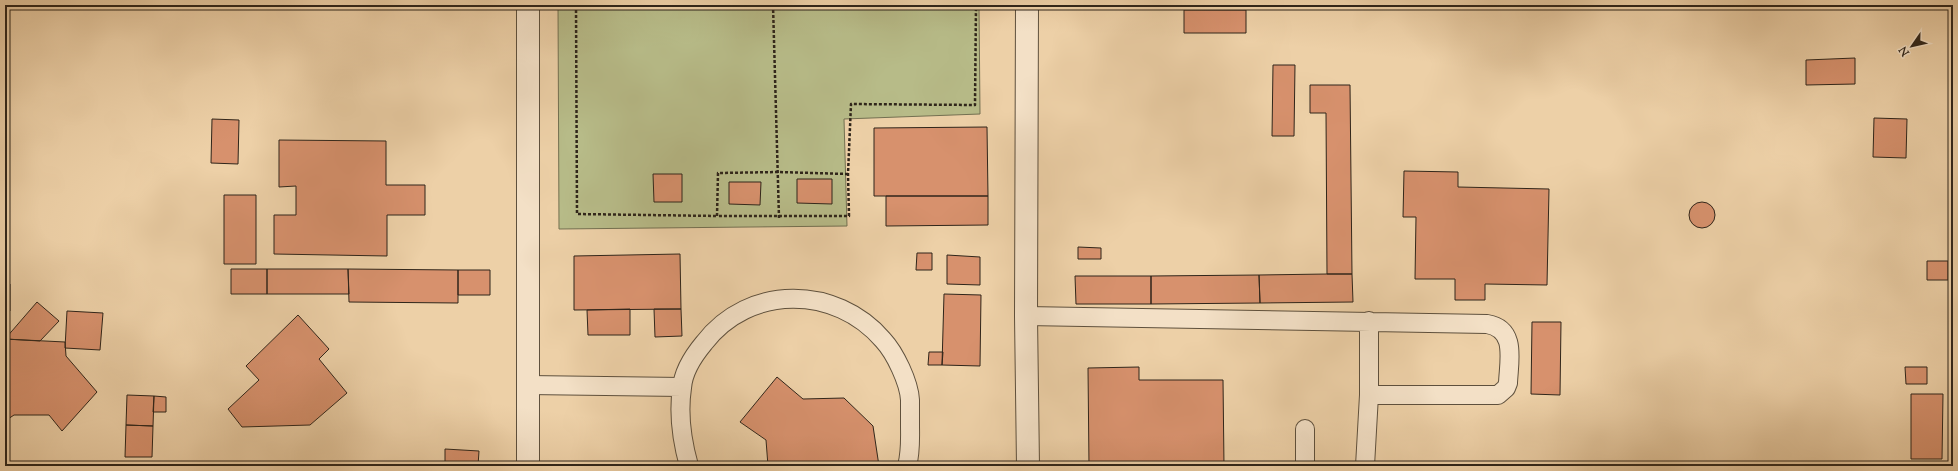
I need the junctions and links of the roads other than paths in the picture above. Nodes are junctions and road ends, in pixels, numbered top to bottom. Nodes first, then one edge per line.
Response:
1 (528, 5) edge
2 (1027, 5) edge
3 (1026, 316) junction
4 (1369, 321) junction
5 (528, 385) junction
6 (682, 387) junction
7 (1368, 395) junction
8 (1305, 429) dead end
9 (528, 466) edge
10 (689, 466) edge
11 (907, 466) edge
12 (1028, 466) edge
13 (1305, 466) edge
14 (1365, 466) edge

1 - 5 street
2 - 3 street
3 - 4 lane
3 - 12 street
4 - 7 lane
4 - 7 lane
5 - 6 lane
5 - 9 street
6 - 10 lane
6 - 11 lane
7 - 14 lane
8 - 13 lane

